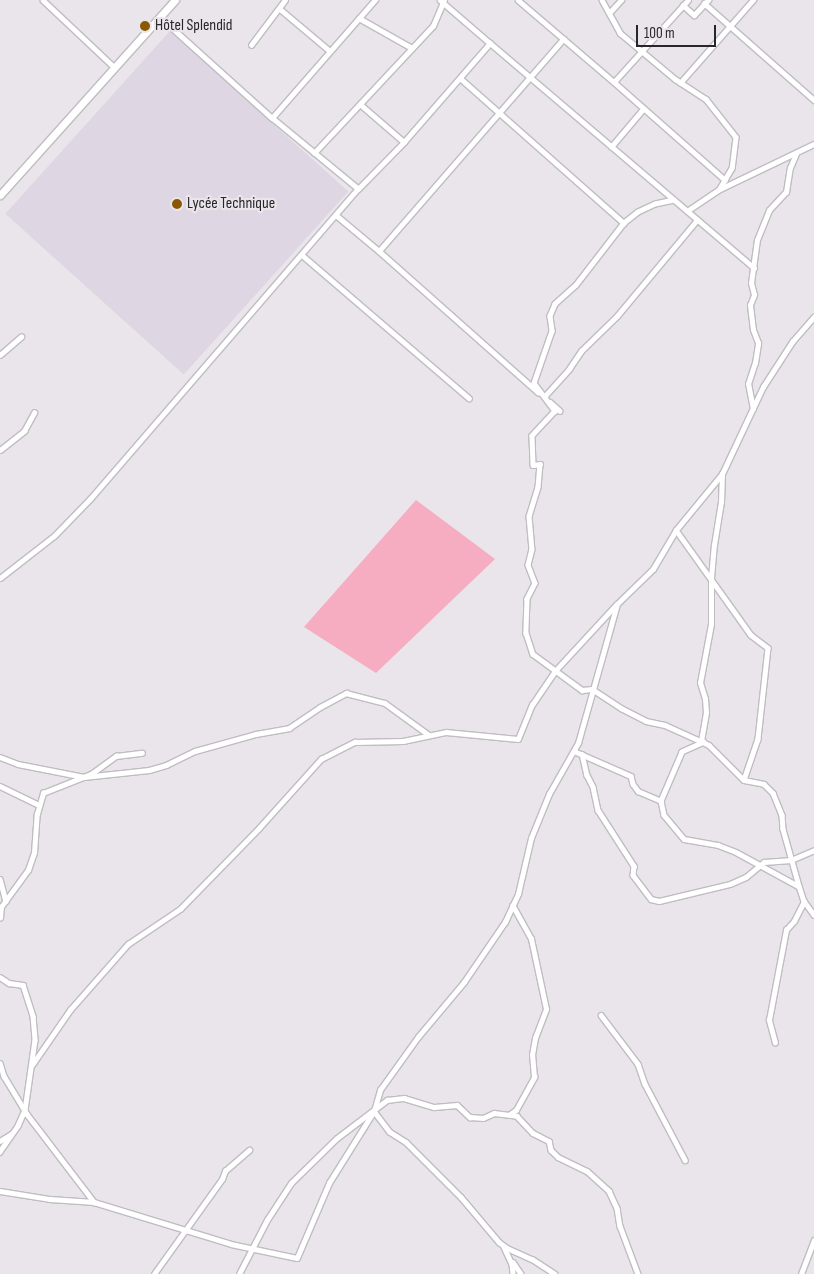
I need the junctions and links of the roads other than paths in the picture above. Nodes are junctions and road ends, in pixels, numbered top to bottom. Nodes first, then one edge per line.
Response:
1 (43, 0) edge
2 (175, 0) edge
3 (285, 0) edge
4 (375, 0) edge
5 (602, 0) edge
6 (621, 0) edge
7 (688, 0) edge
8 (753, 0) edge
9 (443, 1) edge
10 (520, 1) edge
11 (706, 2) edge
12 (683, 5) junction
13 (280, 9) junction
14 (608, 13) junction
15 (160, 17) junction
16 (359, 18) junction
17 (731, 27) junction
18 (563, 39) junction
19 (490, 43) junction
20 (251, 45) dead end
21 (412, 48) junction
22 (330, 51) junction
23 (641, 51) junction
24 (114, 67) junction
25 (460, 78) junction
26 (529, 78) junction
27 (614, 82) junction
28 (680, 83) junction
29 (814, 100) edge
30 (360, 104) junction
31 (643, 109) junction
32 (499, 112) junction
33 (272, 118) junction
34 (404, 142) junction
35 (814, 144) edge
36 (611, 147) junction
37 (314, 153) junction
38 (796, 154) junction
39 (725, 180) junction
40 (358, 189) junction
41 (720, 189) junction
42 (0, 195) edge
43 (674, 200) junction
44 (687, 211) junction
45 (336, 215) junction
46 (697, 220) junction
47 (624, 223) junction
48 (380, 251) junction
49 (302, 255) junction
50 (754, 268) junction
51 (814, 317) edge
52 (20, 337) dead end
53 (0, 355) edge
54 (543, 396) junction
55 (469, 398) dead end
56 (753, 409) junction
57 (560, 411) dead end
58 (34, 413) dead end
59 (0, 450) edge
60 (722, 474) junction
61 (676, 530) junction
62 (0, 578) edge
63 (711, 578) junction
64 (617, 604) junction
65 (554, 671) junction
66 (592, 689) junction
67 (429, 735) junction
68 (703, 741) junction
69 (574, 751) junction
70 (142, 753) dead end
71 (582, 754) junction
72 (0, 757) edge
73 (84, 778) junction
74 (744, 780) junction
75 (0, 786) edge
76 (661, 801) junction
77 (39, 805) junction
78 (814, 850) edge
79 (791, 860) junction
80 (760, 866) junction
81 (0, 879) edge
82 (799, 886) junction
83 (6, 901) junction
84 (804, 901) junction
85 (512, 906) junction
86 (814, 915) edge
87 (0, 918) edge
88 (0, 977) edge
89 (601, 1015) dead end
90 (775, 1043) dead end
91 (0, 1063) edge
92 (32, 1065) junction
93 (25, 1110) junction
94 (374, 1111) junction
95 (510, 1114) junction
96 (14, 1132) junction
97 (0, 1142) edge
98 (249, 1150) dead end
99 (0, 1152) edge
100 (685, 1160) dead end
101 (0, 1191) edge
102 (94, 1202) junction
103 (186, 1229) junction
104 (814, 1240) edge
105 (502, 1244) junction
106 (254, 1248) junction
107 (508, 1255) junction
108 (154, 1274) edge
109 (239, 1274) edge
110 (514, 1274) edge
111 (521, 1274) edge
112 (555, 1274) edge
113 (638, 1274) edge
114 (801, 1274) edge

1 - 24 street
2 - 15 main road
3 - 13 street
4 - 16 street
5 - 14 street
6 - 14 street
7 - 12 street
8 - 17 street
9 - 19 street
9 - 21 street
10 - 18 street
11 - 12 street
11 - 17 street
12 - 23 street
13 - 20 street
13 - 22 street
14 - 23 street
15 - 24 main road
15 - 33 street
16 - 21 street
16 - 22 street
17 - 28 street
17 - 29 street
18 - 26 street
18 - 27 street
19 - 25 street
19 - 26 street
21 - 30 street
22 - 33 street
23 - 27 street
23 - 28 street
24 - 42 main road
25 - 32 street
25 - 34 street
26 - 32 street
26 - 36 street
27 - 31 street
28 - 39 street
30 - 34 street
30 - 37 street
31 - 36 street
31 - 39 street
32 - 47 street
32 - 48 street
33 - 37 street
34 - 40 street
35 - 38 street
36 - 43 street
37 - 40 street
38 - 41 street
38 - 50 street
39 - 41 street
40 - 45 street
41 - 44 street
43 - 44 street
43 - 47 street
44 - 46 street
45 - 48 street
45 - 49 street
46 - 50 street
46 - 54 street
47 - 54 street
48 - 54 street
49 - 55 street
49 - 62 street
50 - 56 street
51 - 56 street
52 - 53 street
54 - 57 street
54 - 65 street
56 - 60 street
58 - 59 street
60 - 61 street
60 - 63 street
61 - 63 street
61 - 64 street
63 - 68 street
63 - 74 street
64 - 65 street
64 - 66 street
65 - 66 street
65 - 67 street
66 - 68 street
66 - 69 street
67 - 73 street
67 - 92 street
68 - 74 street
68 - 76 street
69 - 71 street
69 - 85 street
70 - 73 street
71 - 76 street
71 - 80 street
72 - 73 street
73 - 77 street
74 - 79 street
75 - 77 street
76 - 80 street
77 - 83 street
78 - 79 street
79 - 80 street
79 - 82 street
80 - 82 street
81 - 83 street
82 - 84 street
83 - 87 street
84 - 86 street
84 - 90 street
85 - 94 street
85 - 95 street
88 - 92 street
89 - 100 street
91 - 93 street
92 - 93 street
93 - 96 street
93 - 102 street
94 - 95 street
94 - 105 street
94 - 106 street
94 - 106 street
95 - 113 street
96 - 97 street
96 - 99 street
98 - 103 street
101 - 102 street
102 - 103 street
103 - 106 street
103 - 108 street
104 - 114 street
105 - 107 street
105 - 112 street
106 - 109 street
107 - 110 street
107 - 111 street

